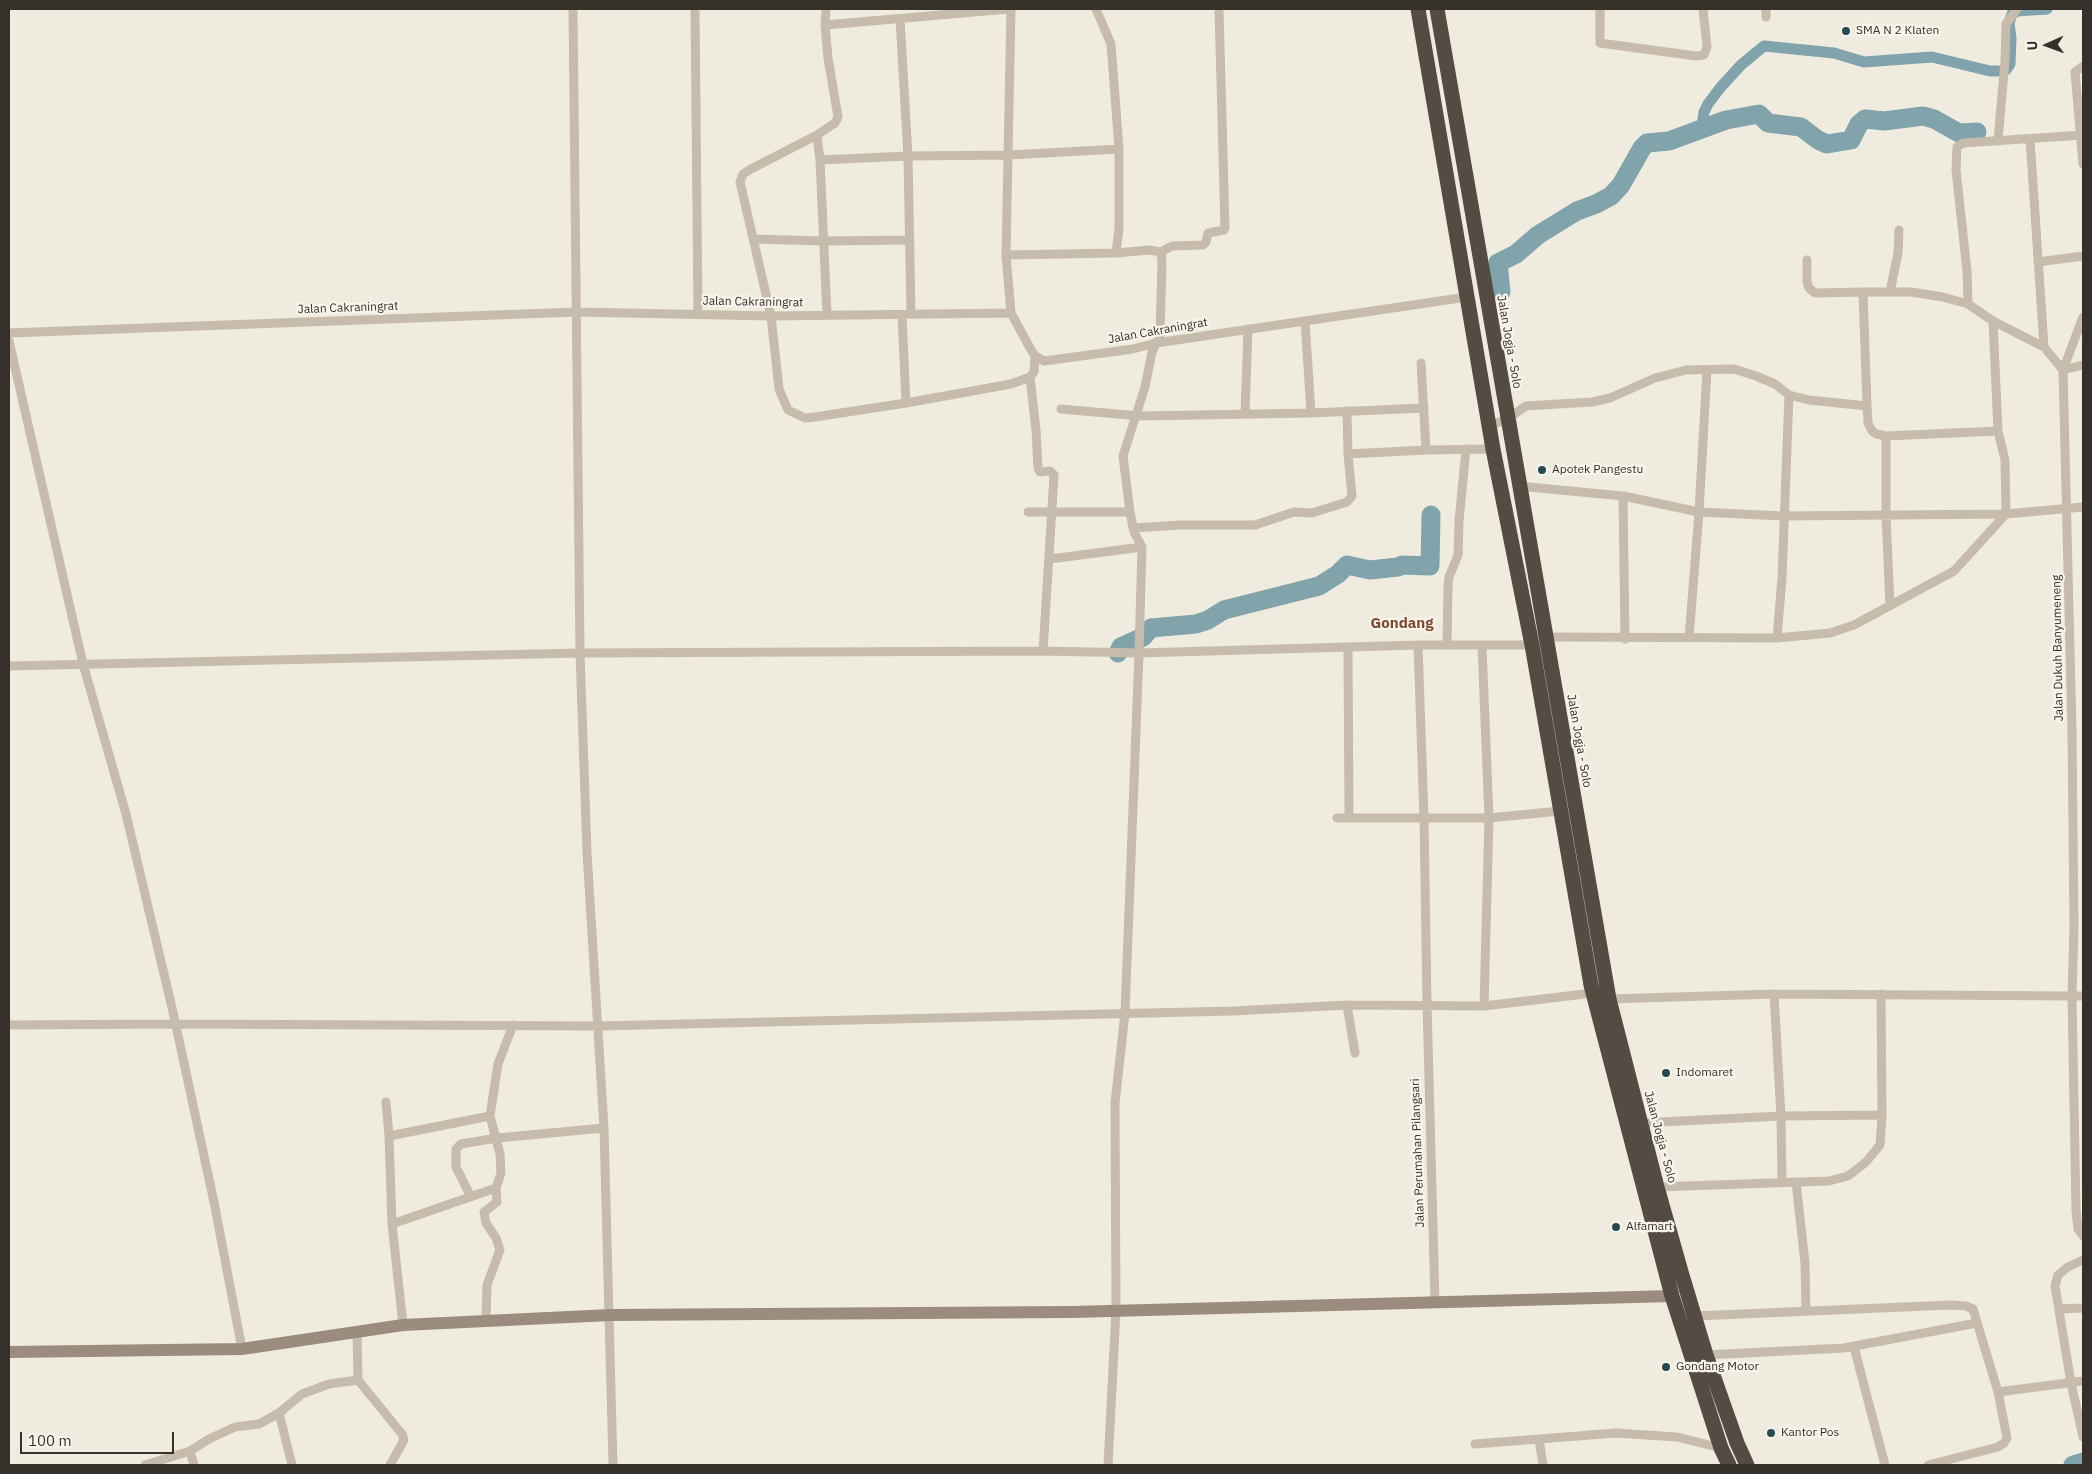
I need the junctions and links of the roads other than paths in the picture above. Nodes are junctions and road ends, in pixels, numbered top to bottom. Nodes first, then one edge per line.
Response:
1 (573, 9) edge
2 (695, 9) edge
3 (826, 9) edge
4 (1010, 9) edge
5 (1096, 9) edge
6 (1220, 9) edge
7 (1418, 9) edge
8 (1437, 9) edge
9 (1600, 9) edge
10 (1703, 9) edge
11 (2017, 9) edge
12 (939, 12) edge
13 (900, 19) junction
14 (825, 25) junction
15 (2083, 66) edge
16 (817, 135) junction
17 (2082, 135) edge
18 (2030, 139) junction
19 (1998, 140) junction
20 (1119, 149) junction
21 (1009, 155) junction
22 (908, 156) junction
23 (820, 160) junction
24 (2083, 164) edge
25 (1899, 230) dead end
26 (753, 240) junction
27 (910, 240) junction
28 (824, 241) junction
29 (1161, 252) junction
30 (1116, 253) junction
31 (1006, 255) junction
32 (2083, 256) edge
33 (1807, 260) dead end
34 (2038, 262) junction
35 (1863, 292) junction
36 (1890, 292) junction
37 (1466, 297) junction
38 (1968, 304) junction
39 (577, 312) junction
40 (1011, 313) junction
41 (698, 314) junction
42 (906, 314) junction
43 (827, 315) junction
44 (771, 316) junction
45 (2083, 317) edge
46 (1993, 320) junction
47 (1305, 321) junction
48 (1248, 329) junction
49 (9, 333) edge
50 (9, 341) edge
51 (1156, 343) junction
52 (2044, 347) junction
53 (1036, 356) junction
54 (1421, 363) dead end
55 (2083, 364) edge
56 (1706, 370) junction
57 (2064, 370) junction
58 (1030, 377) junction
59 (1789, 395) junction
60 (906, 403) junction
61 (1867, 406) junction
62 (1424, 408) junction
63 (1061, 409) dead end
64 (1347, 411) junction
65 (1311, 413) junction
66 (1245, 414) junction
67 (1135, 416) junction
68 (1507, 419) junction
69 (1489, 426) junction
70 (1998, 431) junction
71 (1886, 436) junction
72 (1466, 449) junction
73 (1492, 449) junction
74 (1426, 450) junction
75 (1348, 454) junction
76 (1518, 486) junction
77 (1623, 496) junction
78 (2083, 507) edge
79 (2068, 508) junction
80 (1028, 512) dead end
81 (1051, 512) junction
82 (1130, 512) junction
83 (1699, 512) junction
84 (2006, 514) junction
85 (1886, 515) junction
86 (1783, 516) junction
87 (1133, 528) junction
88 (1142, 547) junction
89 (1050, 558) junction
90 (1890, 606) junction
91 (1689, 638) junction
92 (1777, 638) junction
93 (1625, 639) junction
94 (1539, 641) junction
95 (1418, 645) junction
96 (1447, 645) junction
97 (1482, 646) junction
98 (1348, 647) junction
99 (1043, 652) junction
100 (580, 653) junction
101 (1139, 653) junction
102 (83, 664) junction
103 (9, 666) edge
104 (1560, 810) junction
105 (1424, 817) junction
106 (1337, 818) dead end
107 (1349, 818) junction
108 (1490, 818) junction
109 (2078, 927) edge
110 (1593, 993) junction
111 (1774, 994) junction
112 (1881, 994) junction
113 (2072, 996) junction
114 (2083, 996) edge
115 (1609, 999) junction
116 (1427, 1004) junction
117 (1347, 1005) junction
118 (1484, 1006) junction
119 (1124, 1013) junction
120 (175, 1024) junction
121 (9, 1025) edge
122 (513, 1025) junction
123 (599, 1026) junction
124 (1356, 1053) dead end
125 (386, 1102) dead end
126 (1882, 1115) junction
127 (490, 1116) junction
128 (1781, 1116) junction
129 (1641, 1123) junction
130 (604, 1128) junction
131 (390, 1136) junction
132 (496, 1138) junction
133 (2080, 1177) edge
134 (1782, 1182) junction
135 (1796, 1182) junction
136 (1657, 1187) junction
137 (496, 1188) junction
138 (471, 1197) junction
139 (392, 1224) junction
140 (2083, 1236) edge
141 (2083, 1260) edge
142 (1672, 1296) junction
143 (1435, 1301) junction
144 (2083, 1308) edge
145 (1116, 1310) junction
146 (2059, 1310) junction
147 (1806, 1311) junction
148 (610, 1315) junction
149 (1695, 1316) junction
150 (486, 1320) junction
151 (1977, 1323) junction
152 (403, 1325) junction
153 (357, 1332) junction
154 (1854, 1347) junction
155 (242, 1349) junction
156 (9, 1352) edge
157 (1706, 1355) junction
158 (358, 1380) junction
159 (2083, 1381) edge
160 (2071, 1383) junction
161 (1998, 1392) junction
162 (279, 1413) junction
163 (2083, 1437) edge
164 (1539, 1439) junction
165 (1475, 1444) dead end
166 (1721, 1448) junction
167 (190, 1451) junction
168 (145, 1465) edge
169 (194, 1465) edge
170 (292, 1465) edge
171 (390, 1465) edge
172 (613, 1465) edge
173 (1108, 1465) edge
174 (1543, 1465) edge
175 (1729, 1465) edge
176 (1748, 1465) edge
177 (1885, 1465) edge
178 (1928, 1465) edge

1 - 39 street
2 - 41 street
3 - 14 street
4 - 12 street
4 - 21 street
5 - 20 street
6 - 29 street
7 - 37 highway, Jalan Jogja - Solo
8 - 68 highway, Jalan Jogja - Solo
9 - 10 street
11 - 19 street
12 - 13 street
13 - 14 street
13 - 22 street
14 - 16 street
15 - 17 street
16 - 23 street
16 - 26 street
17 - 18 street
17 - 24 street
18 - 19 street
18 - 34 street
19 - 38 street
20 - 21 street
20 - 30 street
21 - 22 street
21 - 31 street
22 - 23 street
22 - 27 street
23 - 28 street
25 - 36 street
26 - 28 street
26 - 44 street
27 - 28 street
27 - 42 street
28 - 43 street
29 - 30 street
29 - 51 street
30 - 31 street
31 - 40 street
32 - 34 street
33 - 35 street
34 - 52 street
35 - 36 street
35 - 61 street
36 - 38 street
37 - 47 street, Jalan Cakraningrat
37 - 69 highway, Jalan Jogja - Solo
38 - 46 street
39 - 41 street, Jalan Cakraningrat
39 - 49 street, Jalan Cakraningrat
39 - 100 street
40 - 42 street, Jalan Cakraningrat
40 - 53 street
41 - 44 street, Jalan Cakraningrat
42 - 43 street, Jalan Cakraningrat
42 - 60 street
43 - 44 street, Jalan Cakraningrat
44 - 60 street
45 - 57 street
46 - 52 street
46 - 70 street
47 - 48 street, Jalan Cakraningrat
47 - 65 street
48 - 51 street, Jalan Cakraningrat
48 - 66 street
50 - 102 street
51 - 53 street, Jalan Cakraningrat
51 - 67 street
52 - 57 street
53 - 58 street
54 - 62 street
55 - 57 street
56 - 59 street
56 - 68 street
56 - 83 street
57 - 79 street, Jalan Dukuh Banyumeneng
58 - 60 street
58 - 81 street
59 - 61 street
59 - 86 street
61 - 71 street
62 - 64 street
62 - 74 street
63 - 67 street
64 - 65 street
64 - 75 street
65 - 66 street
66 - 67 street
67 - 82 street
68 - 69 street
68 - 76 highway, Jalan Jogja - Solo
69 - 73 highway, Jalan Jogja - Solo
70 - 71 street
70 - 84 street
71 - 85 street
72 - 73 street
72 - 74 street
72 - 96 street
73 - 94 highway, Jalan Jogja - Solo
74 - 75 street
75 - 87 street
76 - 77 street
76 - 94 highway, Jalan Jogja - Solo
77 - 83 street
77 - 93 street
78 - 79 street
79 - 84 street
79 - 109 street, Jalan Dukuh Banyumeneng
80 - 81 street
81 - 82 street
81 - 89 street
82 - 87 street
83 - 86 street
83 - 91 street
84 - 85 street
84 - 90 street
85 - 86 street
85 - 90 street
86 - 92 street
87 - 88 street
88 - 89 street
88 - 101 street
89 - 99 street
90 - 92 street
91 - 92 street
91 - 93 street
93 - 94 street
94 - 97 street
94 - 104 highway, Jalan Jogja - Solo
94 - 115 highway, Jalan Jogja - Solo
95 - 96 street
95 - 98 street
95 - 105 street, Jalan Perumahan Pilangsari
96 - 97 street
97 - 108 street
98 - 101 street
98 - 107 street
99 - 100 street
99 - 101 street
100 - 102 street
100 - 123 street
101 - 119 street
102 - 103 street
102 - 120 street
104 - 108 street
104 - 110 highway, Jalan Jogja - Solo
105 - 107 street
105 - 108 street
105 - 116 street, Jalan Perumahan Pilangsari
106 - 107 street
108 - 118 street
109 - 113 street, Jalan Dukuh Banyumeneng
110 - 118 street
110 - 142 highway, Jalan Jogja - Solo
111 - 112 street
111 - 115 street
111 - 128 street
112 - 113 street
112 - 126 street
113 - 114 street
113 - 133 street, Jalan Dukuh Banyumeneng
115 - 129 highway, Jalan Jogja - Solo
116 - 117 street
116 - 118 street
116 - 143 street, Jalan Perumahan Pilangsari
117 - 119 street
117 - 124 street
119 - 123 street
119 - 145 street
120 - 121 street
120 - 122 street
120 - 155 street
122 - 123 street
122 - 127 street
123 - 130 street
125 - 131 street
126 - 128 street
126 - 135 street
127 - 131 street
127 - 132 street
128 - 129 street
128 - 134 street
129 - 136 highway, Jalan Jogja - Solo
130 - 132 street
130 - 148 street
131 - 139 street
132 - 137 street
132 - 138 street
133 - 140 street, Jalan Dukuh Banyumeneng
134 - 135 street
134 - 136 street
135 - 147 street
136 - 149 highway, Jalan Jogja - Solo
137 - 138 street
137 - 150 street
138 - 139 street
139 - 152 street
141 - 146 street
142 - 143 street
142 - 166 highway, Jalan Jogja - Solo
143 - 145 street
144 - 146 street
145 - 148 street
145 - 173 street
146 - 160 street
147 - 149 street
147 - 151 street
148 - 150 street
148 - 172 street
149 - 157 highway, Jalan Jogja - Solo
150 - 152 street
151 - 154 street
151 - 161 street
152 - 153 street
153 - 155 street
153 - 158 street
154 - 157 street
154 - 177 street
155 - 156 street
157 - 176 highway, Jalan Jogja - Solo
158 - 162 street
158 - 171 street
159 - 160 street
160 - 161 street
160 - 163 street
161 - 178 street
162 - 167 street
162 - 170 street
164 - 165 street
164 - 166 street
164 - 174 street
166 - 175 highway, Jalan Jogja - Solo
167 - 168 street
167 - 169 street

